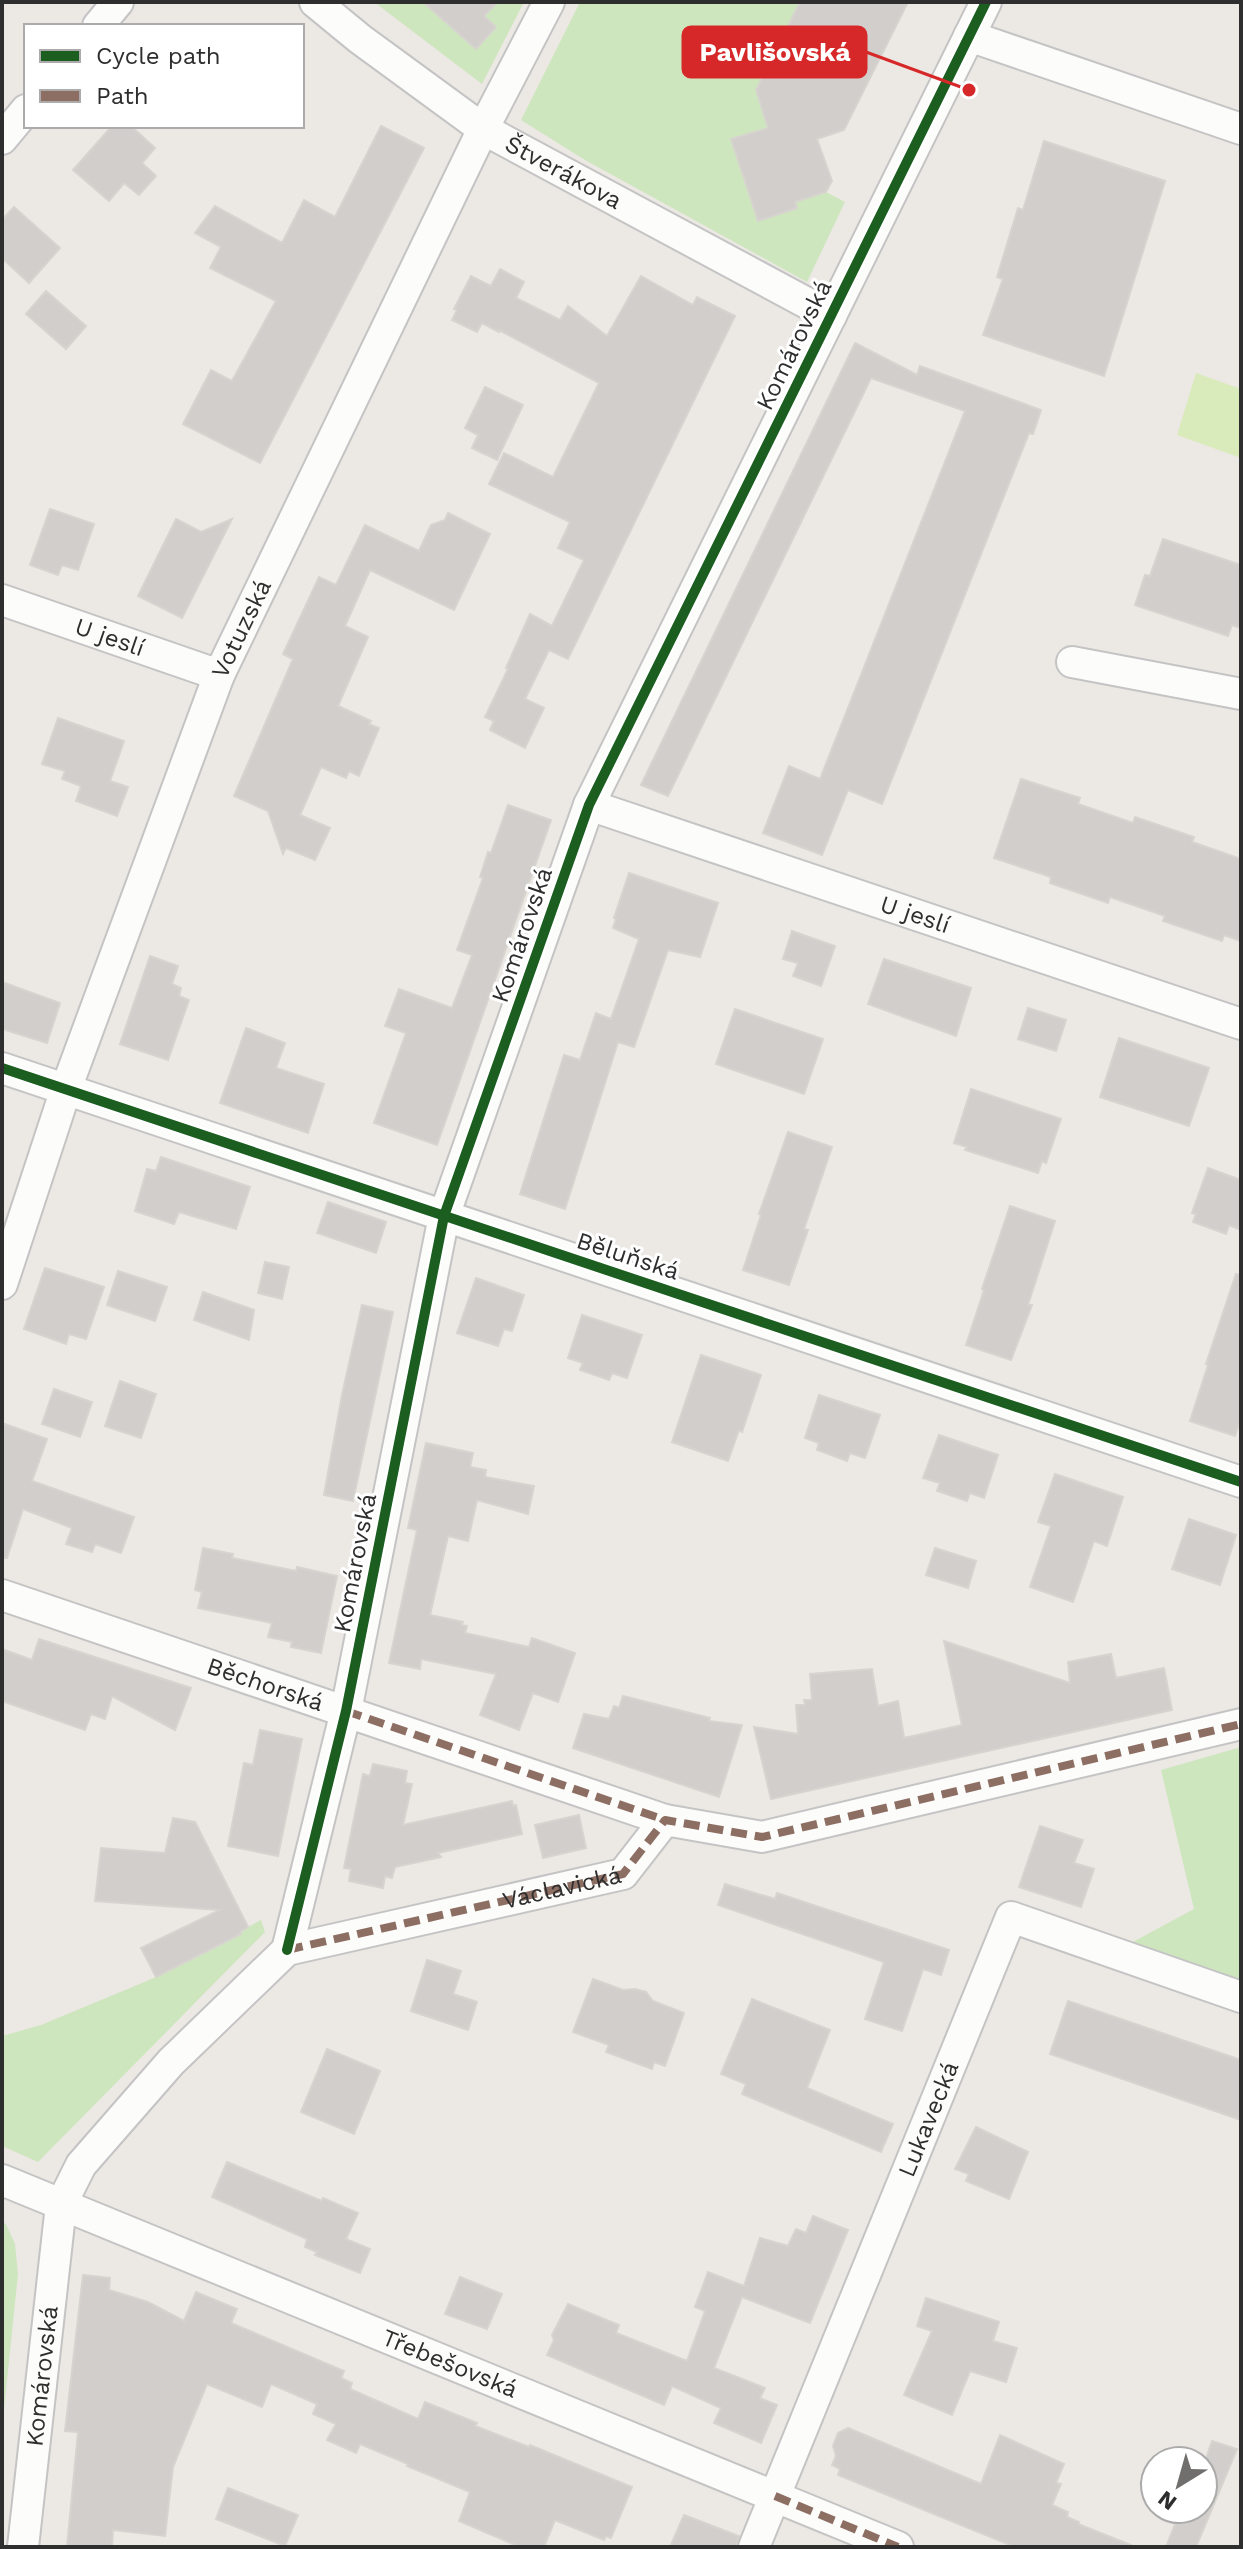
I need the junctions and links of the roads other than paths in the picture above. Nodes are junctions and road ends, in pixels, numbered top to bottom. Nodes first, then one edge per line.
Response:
1 (118, 2) edge
2 (315, 2) edge
3 (549, 2) edge
4 (986, 2) edge
5 (100, 24) edge
6 (969, 36) junction
7 (24, 112) edge
8 (483, 129) junction
9 (1241, 129) edge
10 (2, 139) edge
11 (831, 316) junction
12 (2, 600) edge
13 (1072, 662) dead end
14 (219, 675) junction
15 (1241, 694) edge
16 (589, 805) junction
17 (1241, 1024) edge
18 (2, 1068) edge
19 (66, 1089) junction
20 (444, 1216) junction
21 (2, 1284) edge
22 (1241, 1482) edge
23 (2, 1595) edge
24 (346, 1711) junction
25 (1241, 1724) edge
26 (665, 1820) junction
27 (287, 1950) junction
28 (1241, 1997) edge
29 (2, 2180) edge
30 (61, 2205) junction
31 (775, 2496) junction
32 (23, 2547) edge
33 (754, 2547) edge
34 (898, 2547) edge

1 - 5 street
2 - 8 street, Štverákova
3 - 8 street, Votuzská
4 - 6 street, Komárovská
6 - 9 street
6 - 11 street, Komárovská
7 - 10 street
8 - 11 street, Štverákova
8 - 14 street, Votuzská
11 - 16 street, Komárovská
12 - 14 street, U jeslí
13 - 15 street
14 - 19 street, Votuzská
16 - 17 street, U jeslí
16 - 20 street, Komárovská
18 - 19 street, Běluňská
19 - 20 street, Běluňská
19 - 21 street, Votuzská
20 - 22 street, Běluňská
20 - 24 street, Komárovská
23 - 24 street, Běchorská
24 - 26 street, Běchorská
24 - 27 street, Komárovská
25 - 26 street
26 - 27 street, Václavická
27 - 30 street
28 - 31 street, Lukavecká
29 - 30 street, Třebešovská
30 - 31 street, Třebešovská
30 - 32 street, Komárovská
31 - 33 street, Lukavecká
31 - 34 street, Třebešovská

